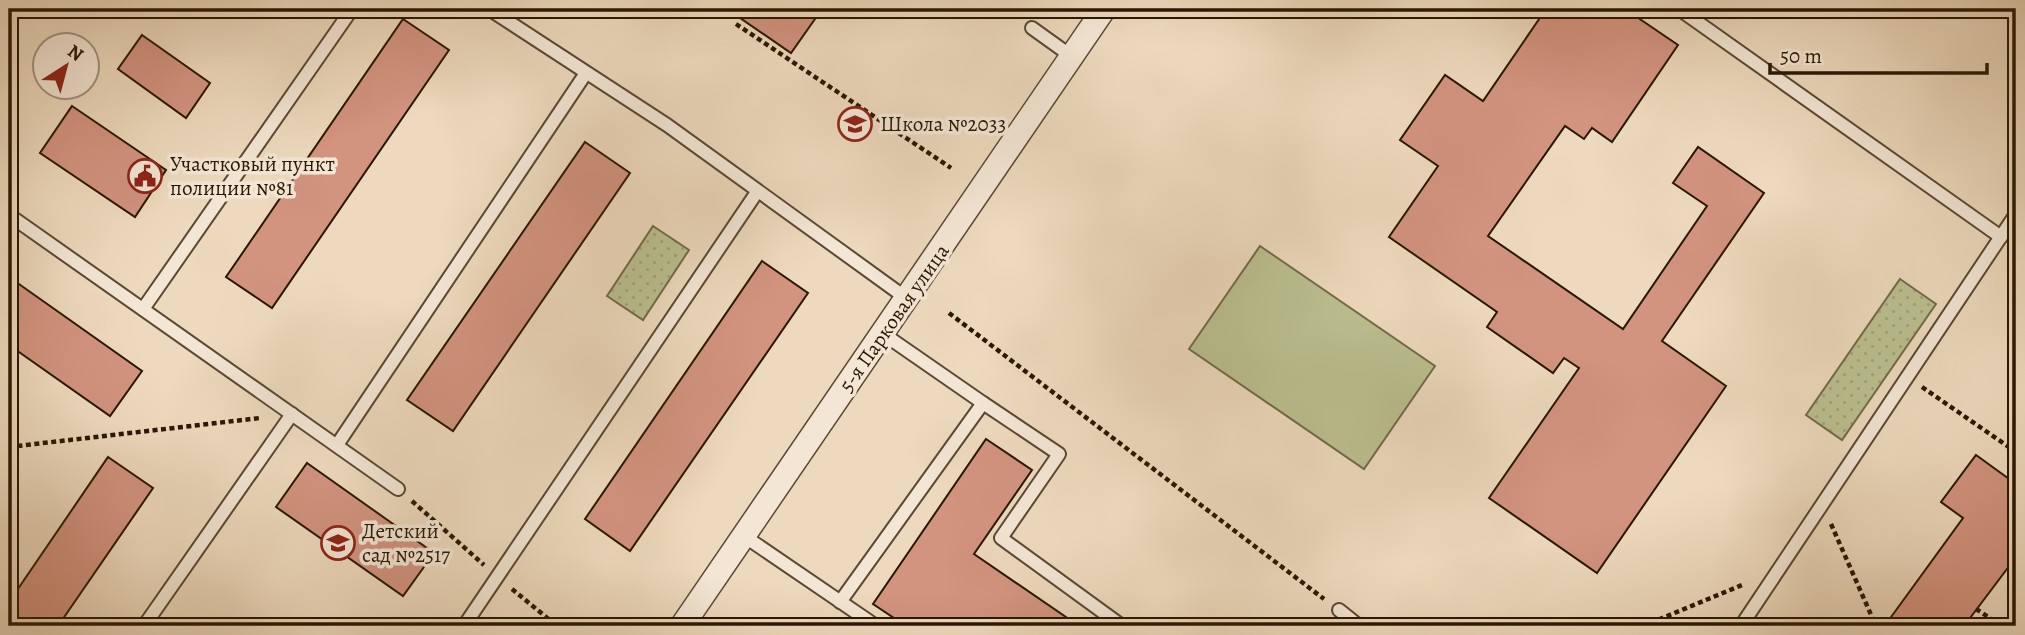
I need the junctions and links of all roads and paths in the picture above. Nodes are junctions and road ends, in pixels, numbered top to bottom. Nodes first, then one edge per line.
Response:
1 (352, 9) edge
2 (489, 9) edge
3 (1104, 9) edge
4 (1679, 9) edge
5 (736, 24) dead end
6 (1032, 28) dead end
7 (1072, 56) junction
8 (586, 73) junction
9 (951, 168) dead end
10 (758, 192) junction
11 (2016, 214) edge
12 (9, 215) edge
13 (2001, 237) junction
14 (906, 298) junction
15 (143, 309) junction
16 (949, 313) dead end
17 (882, 333) junction
18 (1908, 378) junction
19 (983, 403) junction
20 (292, 414) junction
21 (337, 445) junction
22 (9, 447) edge
23 (2016, 452) edge
24 (398, 489) joint
25 (1822, 504) junction
26 (744, 536) junction
27 (1778, 570) junction
28 (497, 577) junction
29 (840, 602) junction
30 (1976, 609) dead end
31 (1339, 610) joint
32 (144, 626) edge
33 (464, 626) edge
34 (557, 626) edge
35 (682, 626) edge
36 (876, 626) edge
37 (1122, 626) edge
38 (1359, 626) edge
39 (1643, 626) edge
40 (1741, 626) edge
41 (1876, 626) edge
42 (2002, 626) edge

1 - 15 lane
2 - 8 lane
3 - 7 street, 5-я Парковая улица
4 - 13 lane
5 - 9 path
6 - 7 lane
7 - 14 street, 5-я Парковая улица
8 - 10 lane
8 - 21 lane
10 - 14 lane
10 - 28 lane
11 - 13 lane
12 - 15 lane
13 - 18 lane
14 - 17 street, 5-я Парковая улица
15 - 20 lane
16 - 31 path
17 - 19 lane
17 - 26 street, 5-я Парковая улица
18 - 23 path
18 - 25 lane
19 - 29 lane
19 - 37 lane
20 - 21 lane
20 - 22 path
20 - 32 lane
21 - 24 lane
24 - 28 path
25 - 27 lane
25 - 41 path
26 - 29 lane
26 - 35 street, 5-я Парковая улица
27 - 39 path
27 - 40 lane
28 - 33 lane
28 - 34 path
29 - 36 lane
30 - 42 path
31 - 38 lane

